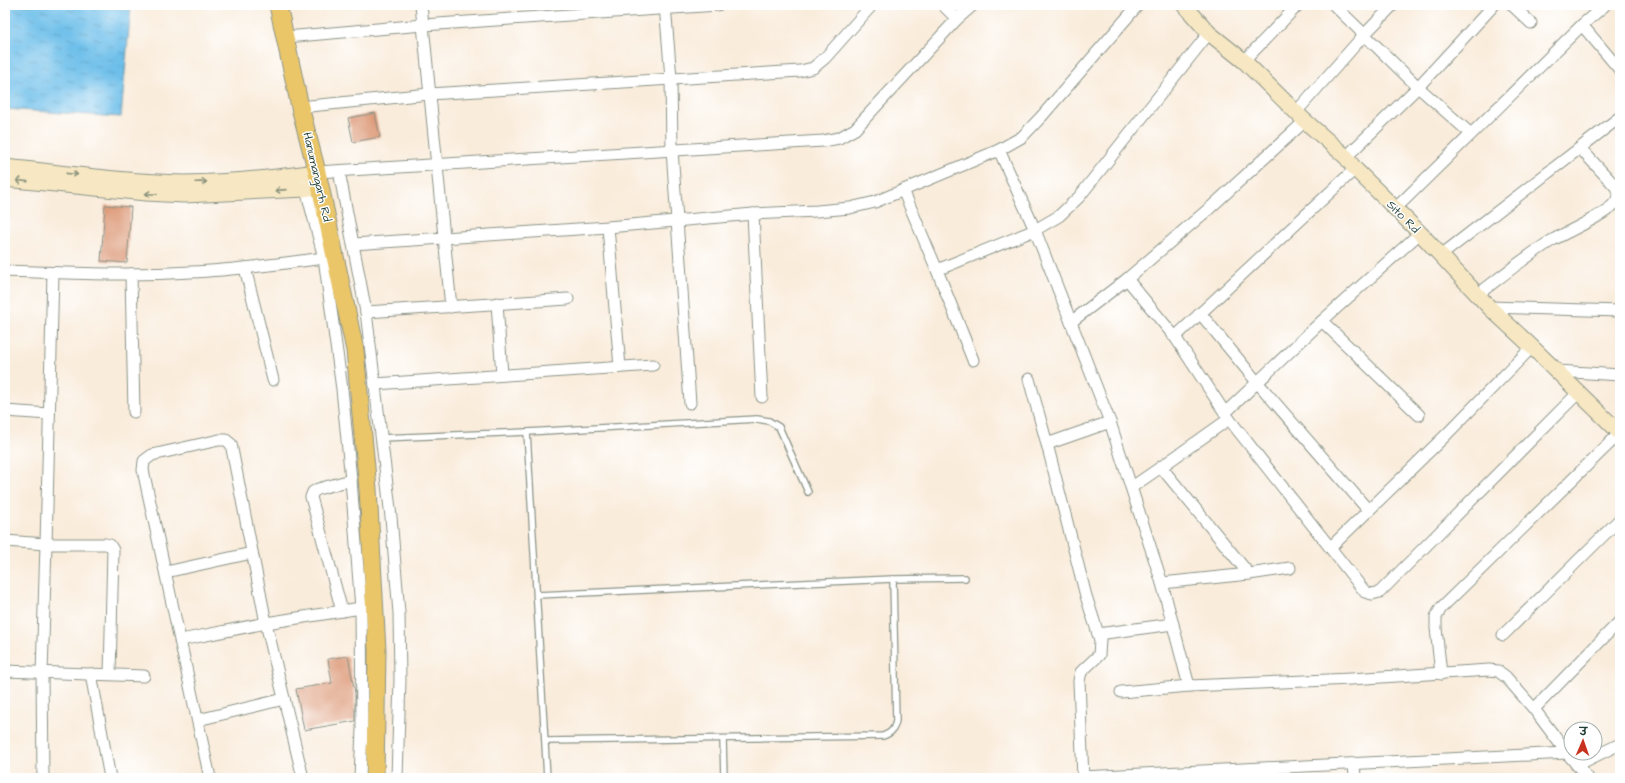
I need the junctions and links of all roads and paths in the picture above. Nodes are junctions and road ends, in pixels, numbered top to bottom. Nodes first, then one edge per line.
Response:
1 (278, 5) edge
2 (421, 5) edge
3 (718, 5) edge
4 (872, 5) edge
5 (943, 5) edge
6 (973, 5) edge
7 (1138, 5) edge
8 (1184, 5) edge
9 (1298, 5) edge
10 (1334, 5) edge
11 (1393, 5) edge
12 (1494, 5) edge
13 (1512, 5) edge
14 (1605, 5) edge
15 (665, 7) edge
16 (957, 19) junction
17 (1531, 23) dead end
18 (423, 25) junction
19 (1582, 25) junction
20 (1209, 33) junction
21 (1364, 35) junction
22 (286, 37) junction
23 (1244, 61) junction
24 (1620, 70) edge
25 (671, 78) junction
26 (1418, 86) junction
27 (429, 94) junction
28 (300, 107) junction
29 (1301, 117) junction
30 (1620, 117) edge
31 (1471, 134) junction
32 (1580, 148) junction
33 (672, 150) junction
34 (999, 150) junction
35 (1346, 157) junction
36 (437, 165) junction
37 (5, 167) edge
38 (1355, 169) junction
39 (339, 171) junction
40 (5, 179) edge
41 (311, 180) junction
42 (903, 190) junction
43 (1395, 209) junction
44 (753, 214) junction
45 (677, 220) junction
46 (608, 226) junction
47 (1035, 230) junction
48 (1420, 233) junction
49 (444, 237) junction
50 (353, 244) junction
51 (1440, 256) junction
52 (324, 258) junction
53 (245, 268) junction
54 (937, 270) junction
55 (5, 271) edge
56 (53, 273) junction
57 (131, 274) junction
58 (1126, 279) junction
59 (1477, 295) junction
60 (568, 299) dead end
61 (497, 303) junction
62 (451, 307) junction
63 (1489, 307) junction
64 (1620, 311) edge
65 (366, 312) junction
66 (1200, 313) junction
67 (1322, 321) junction
68 (1071, 322) junction
69 (1175, 337) junction
70 (1532, 347) junction
71 (973, 360) dead end
72 (653, 366) dead end
73 (620, 367) junction
74 (1557, 371) junction
75 (502, 375) junction
76 (1620, 375) edge
77 (1029, 379) dead end
78 (272, 380) dead end
79 (1257, 382) junction
80 (375, 384) junction
81 (1579, 392) junction
82 (762, 397) dead end
83 (690, 403) dead end
84 (5, 412) edge
85 (134, 412) dead end
86 (49, 414) junction
87 (1419, 415) dead end
88 (1227, 416) junction
89 (1110, 422) junction
90 (527, 432) junction
91 (1620, 433) edge
92 (380, 438) junction
93 (1047, 444) junction
94 (1161, 467) junction
95 (351, 480) junction
96 (1132, 488) junction
97 (808, 492) dead end
98 (1369, 511) junction
99 (1620, 519) edge
100 (5, 541) edge
101 (46, 544) junction
102 (1331, 547) junction
103 (252, 553) junction
104 (1290, 568) dead end
105 (166, 572) junction
106 (1249, 574) junction
107 (965, 578) dead end
108 (893, 579) junction
109 (1162, 583) junction
110 (537, 595) junction
111 (360, 608) junction
112 (342, 611) junction
113 (1620, 621) edge
114 (266, 623) junction
115 (1173, 624) junction
116 (1098, 634) junction
117 (1503, 635) dead end
118 (181, 640) junction
119 (5, 672) edge
120 (42, 673) junction
121 (91, 674) junction
122 (110, 674) junction
123 (1441, 674) junction
124 (144, 676) dead end
125 (1188, 686) junction
126 (1121, 692) dead end
127 (284, 699) junction
128 (1534, 709) junction
129 (198, 720) junction
130 (723, 739) junction
131 (546, 741) junction
132 (1620, 744) edge
133 (1563, 748) edge
134 (1563, 753) edge
135 (1574, 761) edge
136 (1354, 763) junction
137 (1577, 765) junction
138 (43, 778) edge
139 (110, 778) edge
140 (210, 778) edge
141 (303, 778) edge
142 (360, 778) edge
143 (375, 778) edge
144 (397, 778) edge
145 (547, 778) edge
146 (724, 778) edge
147 (1082, 778) edge
148 (1355, 778) edge
149 (1588, 778) edge

1 - 22 main road, Hanumangarh Rd
2 - 18 street
3 - 15 street
4 - 25 street
5 - 16 street
6 - 16 street
7 - 34 street
8 - 20 main road, Sito Rd
9 - 23 street
10 - 21 street
11 - 21 street
12 - 26 street
13 - 17 street
14 - 19 street
15 - 18 street
15 - 25 street
16 - 33 street
18 - 22 street
18 - 27 street
19 - 24 street
19 - 31 street
20 - 23 main road, Sito Rd
20 - 47 street
21 - 26 street
21 - 29 street
22 - 28 main road, Hanumangarh Rd
23 - 29 main road, Sito Rd
25 - 27 street
25 - 33 street
26 - 31 street
26 - 35 street
27 - 28 street
27 - 36 street
28 - 41 main road, Hanumangarh Rd
29 - 35 main road, Sito Rd
29 - 58 street
30 - 32 street
31 - 43 street
32 - 51 street
32 - 59 street
33 - 36 street
33 - 45 street
34 - 42 street
34 - 47 street
35 - 38 main road, Sito Rd
36 - 39 street
36 - 49 street
37 -> 41 main road
38 - 43 main road, Sito Rd
38 - 66 street
39 - 41 street
39 - 50 street
41 -> 40 main road
41 - 52 street
41 - 143 main road, Hanumangarh Rd
42 - 44 street
42 - 54 street
43 - 48 main road, Sito Rd
44 - 45 street
44 - 82 street
45 - 46 street
45 - 83 street
46 - 49 street
46 - 73 street
47 - 54 street
47 - 68 street
48 - 51 main road, Sito Rd
48 - 67 street
49 - 50 street
49 - 62 street
50 - 65 street
51 - 59 main road, Sito Rd
52 - 53 street
52 - 95 street
53 - 57 street
53 - 78 street
54 - 71 street
55 - 56 street
56 - 57 street
56 - 86 street
57 - 85 street
58 - 68 street
58 - 69 street
59 - 63 main road, Sito Rd
60 - 61 street
61 - 62 street
61 - 75 street
62 - 65 street
63 - 64 street
63 - 70 main road, Sito Rd
65 - 80 street
66 - 69 street
66 - 79 street
67 - 79 street
67 - 87 street
68 - 89 street
69 - 88 street
70 - 74 main road, Sito Rd
70 - 98 street
72 - 73 street
73 - 75 street
74 - 76 street
74 - 81 main road, Sito Rd
75 - 80 street
77 - 93 street
79 - 88 street
79 - 98 street
80 - 92 street
81 - 91 main road, Sito Rd
81 - 102 street
84 - 86 street
86 - 101 street
88 - 94 street
88 - 102 street
89 - 93 street
89 - 96 street
90 - 92 lane
90 - 97 lane
90 - 110 lane
91 - 123 street
92 - 144 street
93 - 116 street
94 - 96 street
94 - 106 street
95 - 111 street
95 - 112 street
96 - 109 street
98 - 102 street
99 - 117 street
100 - 101 street
101 - 120 street
101 - 122 street
103 - 105 street
103 - 105 street
103 - 114 street
104 - 106 street
105 - 118 street
106 - 109 street
107 - 108 lane
108 - 110 lane
108 - 130 lane
109 - 115 street
110 - 131 lane
111 - 112 street
111 - 142 street
112 - 114 street
113 - 128 street
114 - 118 street
114 - 127 street
115 - 116 street
115 - 125 street
116 - 147 street
118 - 129 street
119 - 120 street
120 - 121 street
120 - 138 street
121 - 122 street
121 - 139 street
122 - 124 street
123 - 125 street
123 - 128 street
125 - 126 street
127 - 129 street
127 - 141 street
128 - 133 street
129 - 140 street
130 - 131 lane
130 - 146 lane
131 - 145 lane
132 - 137 street
134 - 136 street
135 - 137 street
136 - 147 street
136 - 148 street
137 - 149 street

